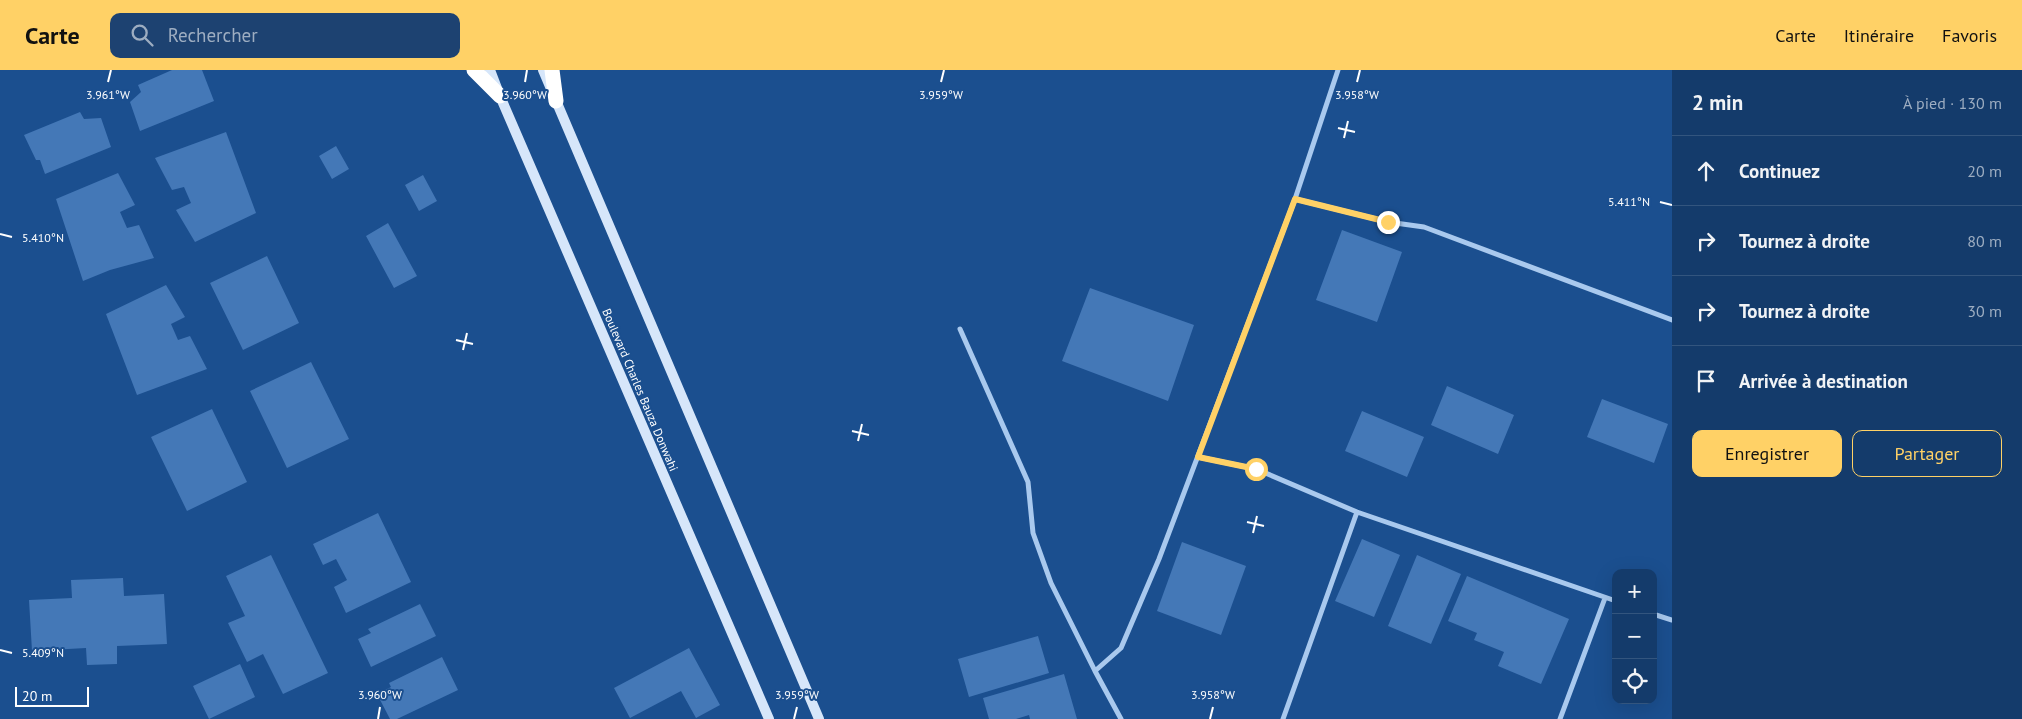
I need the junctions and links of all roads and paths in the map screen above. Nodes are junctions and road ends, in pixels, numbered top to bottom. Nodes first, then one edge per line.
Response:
1 (474, 70) edge
2 (490, 70) edge
3 (543, 70) edge
4 (552, 70) edge
5 (1338, 70) edge
6 (500, 96) junction
7 (556, 100) junction
8 (1295, 199) junction
9 (1672, 320) edge
10 (960, 329) dead end
11 (1198, 457) junction
12 (1357, 512) junction
13 (1605, 598) junction
14 (1612, 601) edge
15 (1657, 615) edge
16 (1672, 620) edge
17 (1095, 671) junction
18 (768, 719) edge
19 (819, 719) edge
20 (1121, 719) edge
21 (1283, 719) edge
22 (1560, 719) edge

1 - 6 highway
2 - 6 main road, Boulevard Charles Bauza Donwahi
3 - 7 main road
4 - 7 highway
5 - 8 street
6 - 18 main road, Boulevard Charles Bauza Donwahi
7 - 19 main road
8 - 9 street
8 - 11 street
10 - 17 street
11 - 12 street
11 - 17 street
12 - 13 street
12 - 21 street
13 - 14 street
13 - 22 street
15 - 16 street
17 - 20 street

